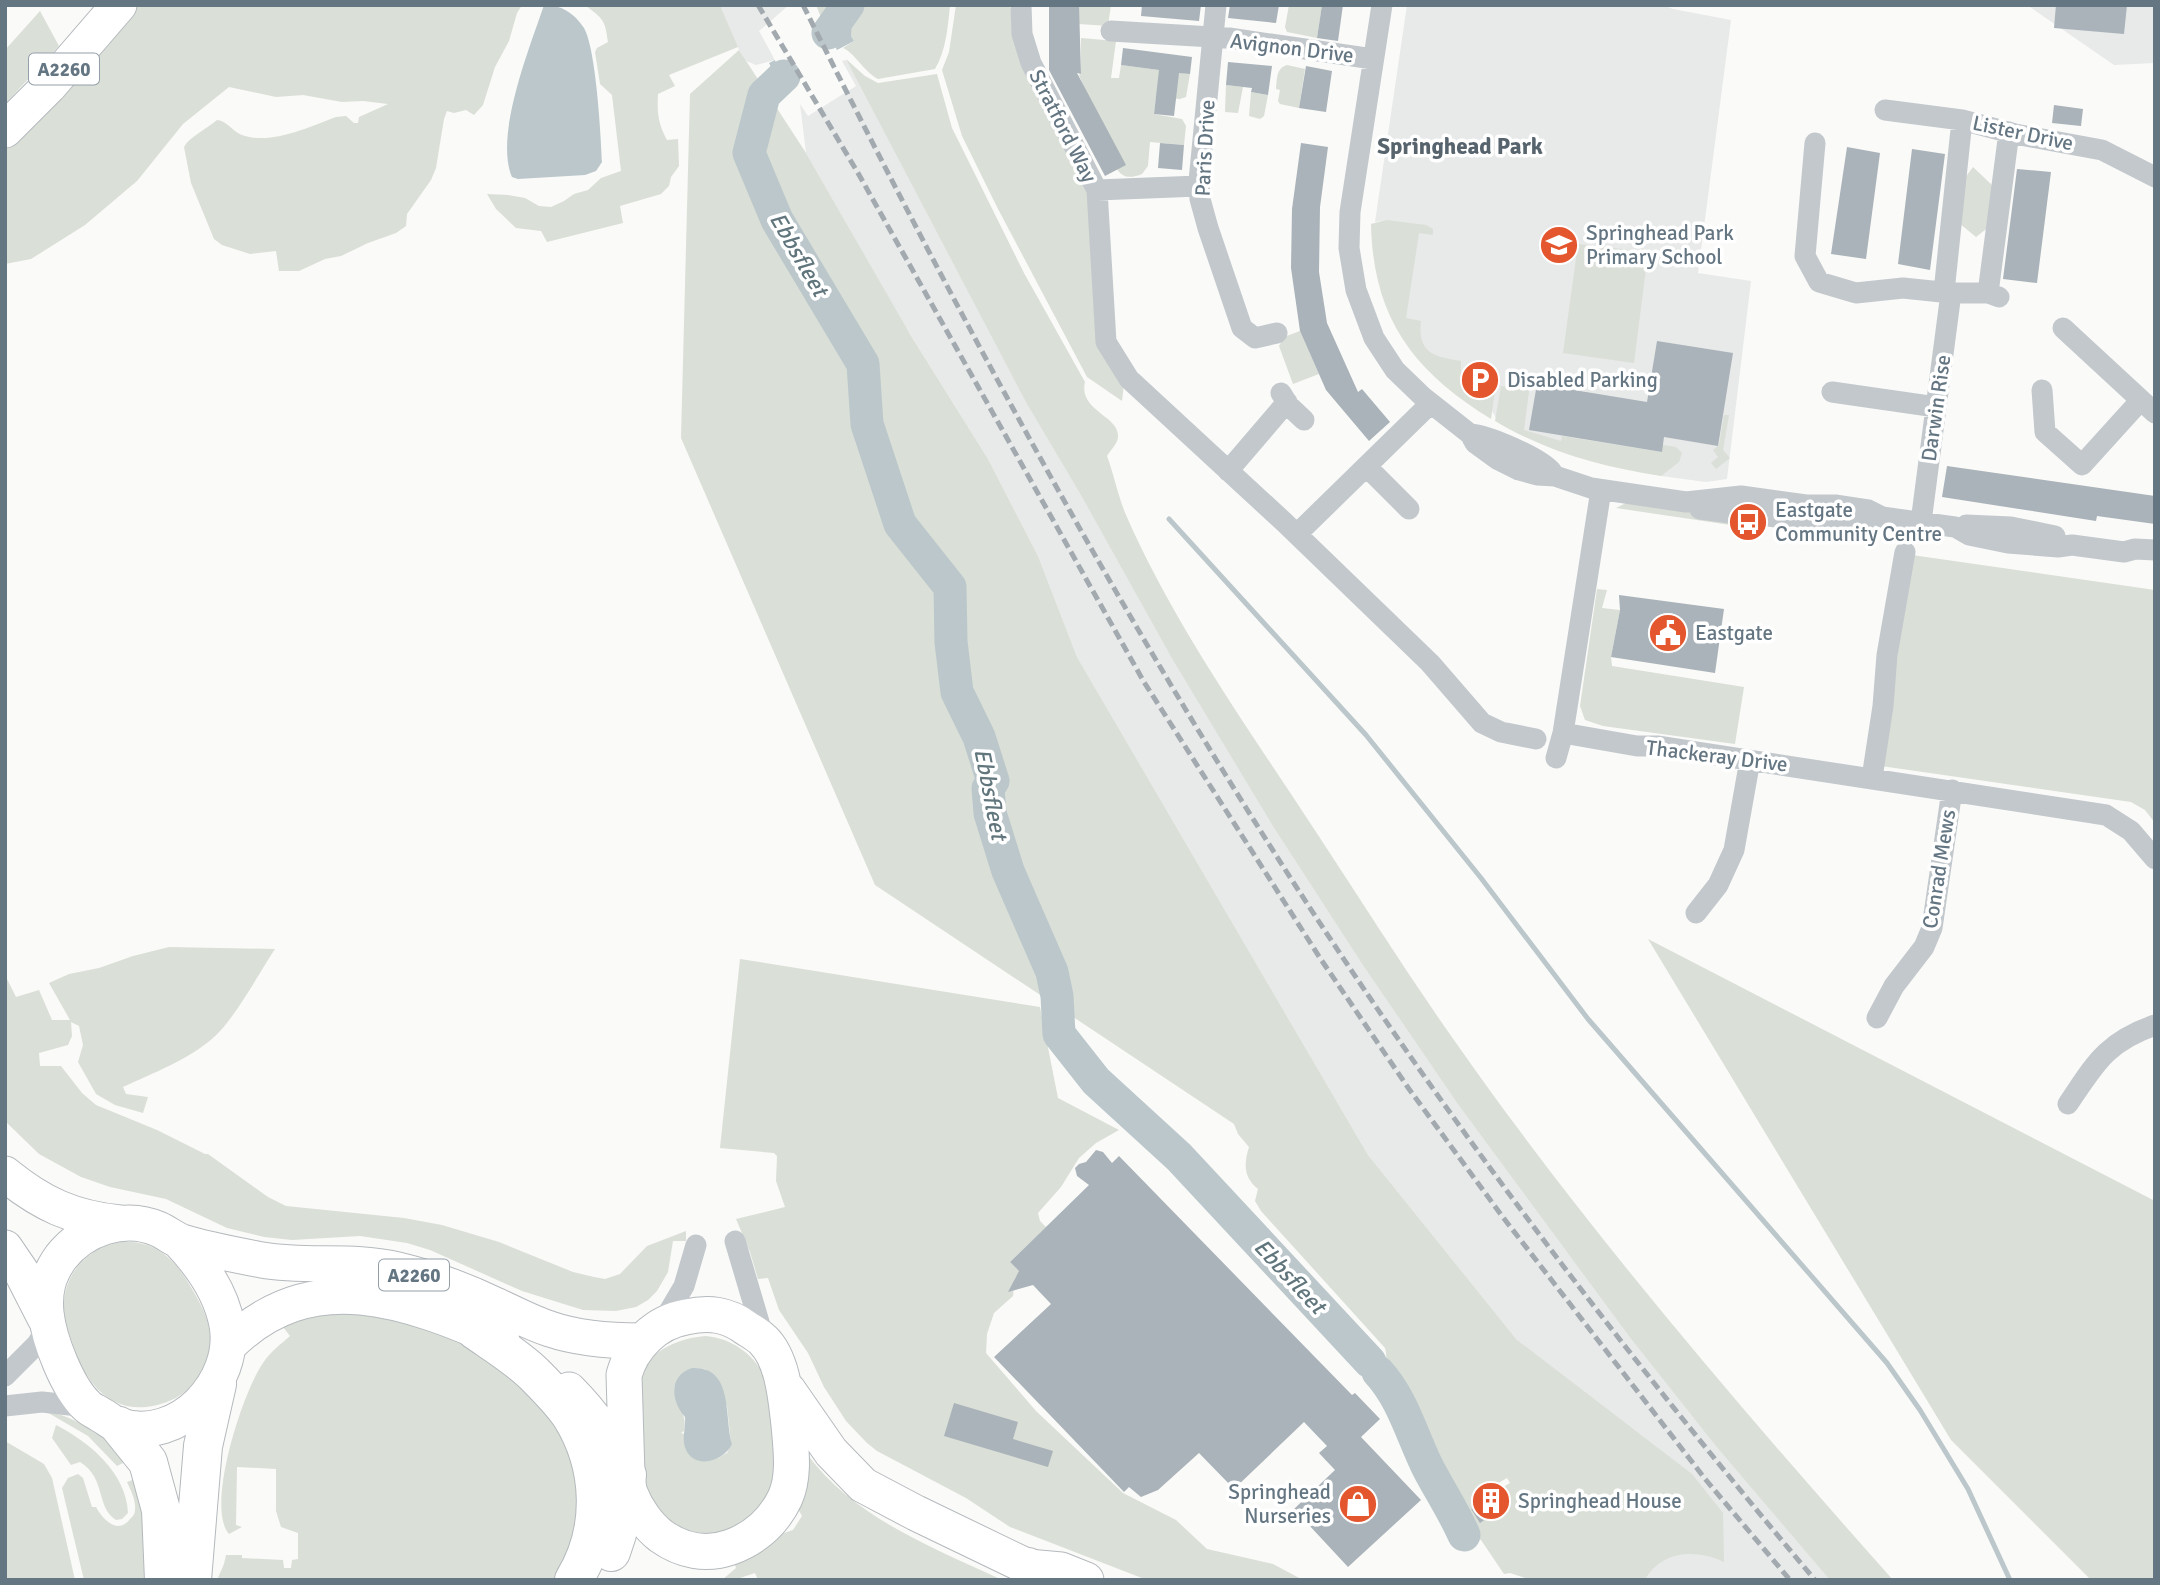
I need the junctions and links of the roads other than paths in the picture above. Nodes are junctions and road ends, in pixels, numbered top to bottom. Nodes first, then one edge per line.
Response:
1 (119, 5) edge
2 (1021, 5) edge
3 (1216, 5) edge
4 (1382, 5) edge
5 (1111, 31) dead end
6 (1211, 38) junction
7 (1373, 59) junction
8 (1885, 110) dead end
9 (1962, 120) junction
10 (5, 131) edge
11 (2009, 132) junction
12 (1815, 143) dead end
13 (2155, 177) edge
14 (1199, 186) junction
15 (1097, 190) junction
16 (1948, 293) junction
17 (2063, 328) dead end
18 (1278, 333) dead end
19 (2042, 390) dead end
20 (1832, 391) dead end
21 (1430, 404) junction
22 (2150, 406) edge
23 (1936, 407) junction
24 (1304, 421) dead end
25 (1367, 467) junction
26 (1228, 471) junction
27 (1601, 490) junction
28 (1409, 509) dead end
29 (1920, 522) junction
30 (1297, 534) junction
31 (2155, 550) edge
32 (1905, 552) dead end
33 (2124, 552) junction
34 (2155, 561) edge
35 (1563, 733) junction
36 (1536, 739) dead end
37 (1556, 758) dead end
38 (1750, 760) junction
39 (1872, 778) junction
40 (1952, 790) junction
41 (2155, 859) edge
42 (1696, 913) dead end
43 (1877, 1018) dead end
44 (2155, 1025) edge
45 (2068, 1104) dead end
46 (5, 1174) edge
47 (120, 1223) junction
48 (179, 1241) junction
49 (735, 1241) dead end
50 (696, 1245) dead end
51 (5, 1248) edge
52 (48, 1324) junction
53 (475, 1330) junction
54 (651, 1333) junction
55 (765, 1341) junction
56 (228, 1346) junction
57 (5, 1376) edge
58 (217, 1384) junction
59 (784, 1384) junction
60 (5, 1406) edge
61 (103, 1417) junction
62 (627, 1475) junction
63 (1036, 1573) edge
64 (164, 1580) edge
65 (192, 1580) edge
66 (574, 1580) edge
67 (601, 1580) edge
68 (1086, 1580) edge

1 - 10 main road, A2260
2 - 15 street, Stratford Way
3 - 6 street, Paris Drive
4 - 7 street
5 - 6 street, Avignon Drive
6 - 7 street, Avignon Drive
6 - 14 street, Paris Drive
7 - 21 street
8 - 9 street, Lister Drive
9 - 11 street, Lister Drive
9 - 16 street, Darwin Rise
11 - 13 street, Lister Drive
11 - 16 street
12 - 16 street
14 - 15 street
14 - 18 street, Paris Drive
15 - 26 street, Stratford Way
16 - 23 street, Darwin Rise
17 - 22 street
19 - 22 street
20 - 23 street
21 - 25 street
21 - 27 street
23 - 29 street, Darwin Rise
24 - 26 street
25 - 28 street
25 - 30 street
26 - 30 street, Stratford Way
27 - 29 street
27 - 35 street
29 - 33 street
30 - 36 street, Stratford Way
31 - 33 street
32 - 39 street
33 - 34 street
35 - 37 street
35 - 38 street, Thackeray Drive
38 - 39 street, Thackeray Drive
38 - 42 street
39 - 40 street, Thackeray Drive
40 - 41 street, Thackeray Drive
40 - 43 street, Conrad Mews
44 - 45 street
46 - 47 main road
47 - 48 main road
47 - 52 main road
48 - 54 main road, A2260
48 - 56 main road
49 - 55 street
50 - 54 street
51 - 52 main road
52 - 57 street
52 - 61 main road
53 - 56 main road, A2260
53 - 62 main road, A2260
53 - 66 highway
54 - 55 main road
54 - 62 main road
55 - 59 main road
56 - 58 main road
58 - 61 main road
58 - 65 highway
59 - 62 main road
59 - 63 main road
60 - 61 street
61 - 64 highway
62 - 67 highway
63 - 68 main road

